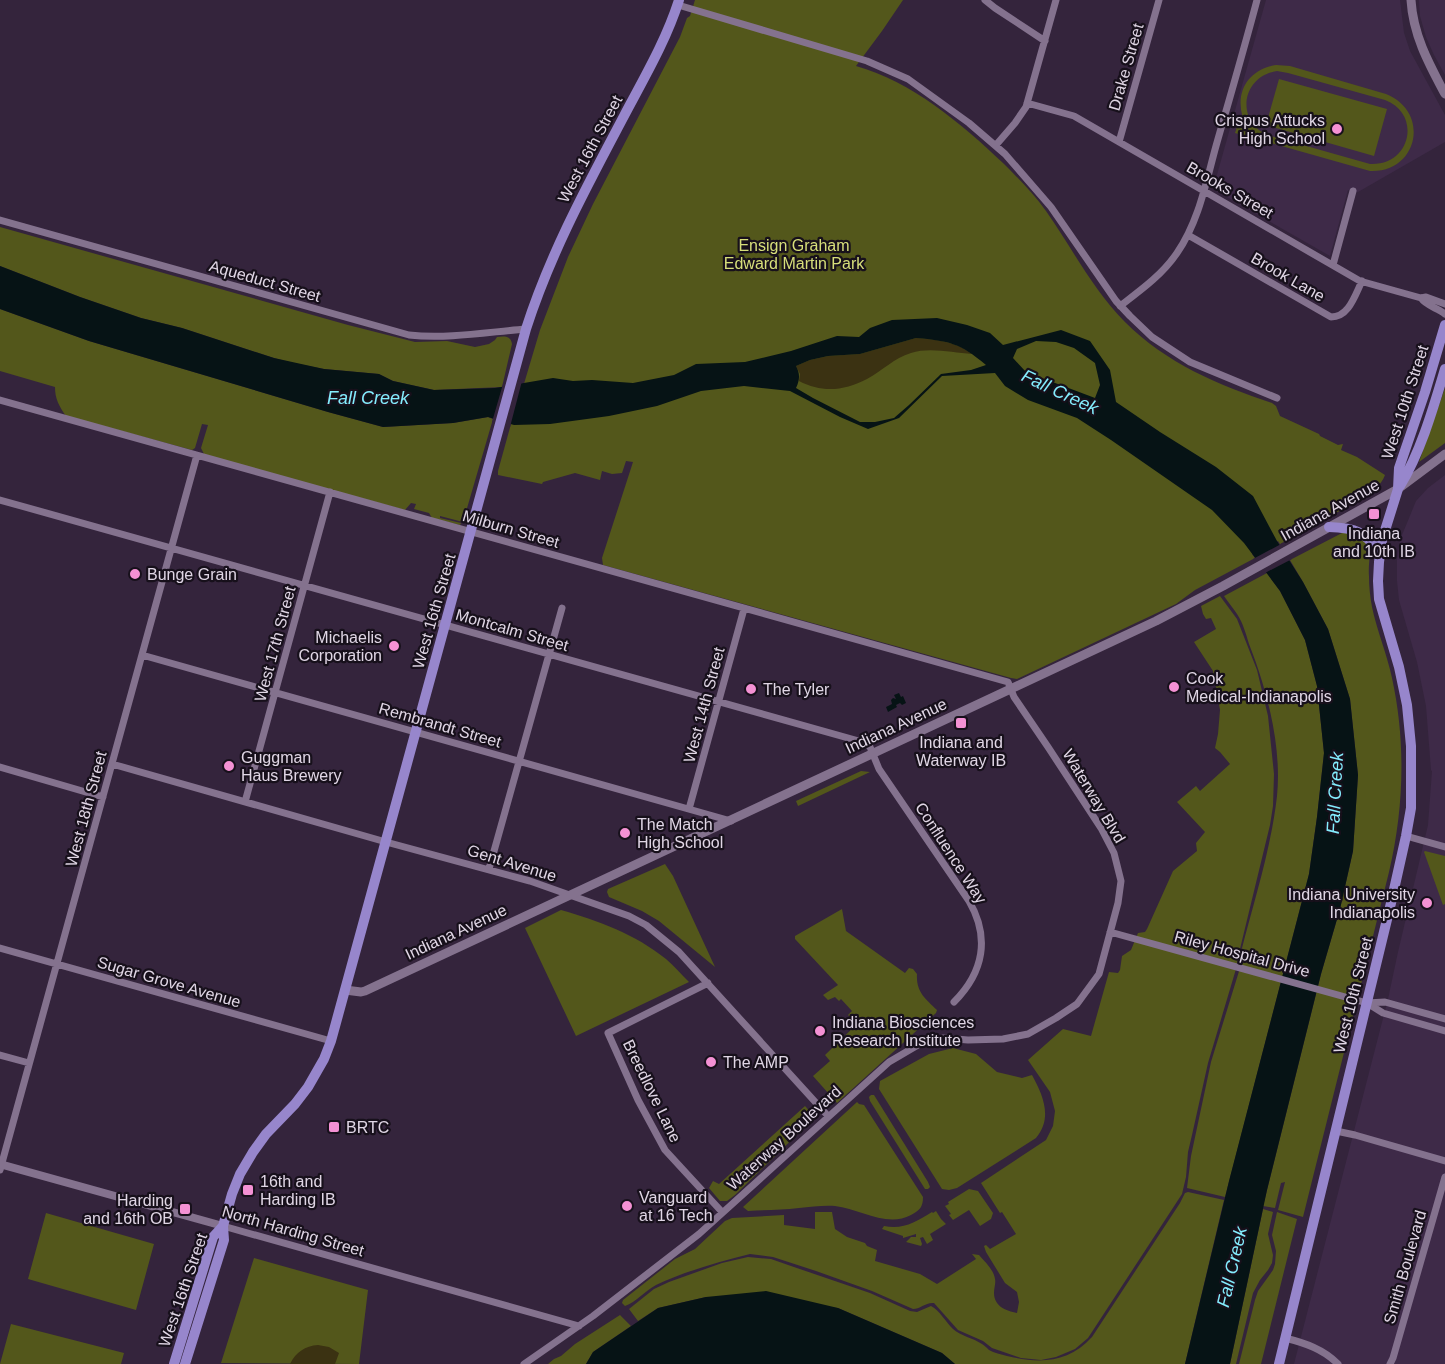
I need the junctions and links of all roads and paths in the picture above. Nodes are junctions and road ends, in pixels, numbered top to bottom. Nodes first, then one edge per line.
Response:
1 (985, 0) edge
2 (1056, 0) edge
3 (1159, 0) edge
4 (1257, 0) edge
5 (1411, 0) edge
6 (679, 3) edge
7 (1045, 41) junction
8 (1445, 94) edge
9 (1027, 103) junction
10 (1119, 142) junction
11 (996, 145) junction
12 (1204, 191) junction
13 (1353, 191) dead end
14 (0, 220) edge
15 (1188, 235) junction
16 (1332, 265) junction
17 (1362, 281) junction
18 (1421, 298) junction
19 (1445, 304) edge
20 (1120, 306) junction
21 (1445, 314) edge
22 (1445, 325) edge
23 (526, 329) junction
24 (1445, 369) edge
25 (1277, 398) dead end
26 (0, 400) edge
27 (1445, 454) edge
28 (196, 455) junction
29 (1398, 489) junction
30 (330, 492) junction
31 (0, 500) edge
32 (1329, 527) junction
33 (471, 532) junction
34 (171, 548) junction
35 (1380, 552) junction
36 (305, 585) junction
37 (562, 608) dead end
38 (744, 609) junction
39 (445, 625) junction
40 (549, 654) junction
41 (142, 656) junction
42 (1010, 689) junction
43 (276, 693) junction
44 (719, 702) junction
45 (416, 733) junction
46 (873, 754) junction
47 (519, 761) junction
48 (112, 764) junction
49 (0, 768) edge
50 (103, 796) junction
51 (245, 802) junction
52 (689, 809) junction
53 (731, 820) junction
54 (1406, 836) junction
55 (386, 842) junction
56 (1445, 847) edge
57 (489, 869) junction
58 (570, 895) junction
59 (1110, 932) junction
60 (0, 948) edge
61 (57, 964) junction
62 (708, 983) junction
63 (345, 990) junction
64 (954, 1002) dead end
65 (1367, 1003) junction
66 (1445, 1019) edge
67 (1445, 1031) edge
68 (331, 1041) junction
69 (0, 1055) edge
70 (889, 1062) joint
71 (29, 1063) junction
72 (828, 1116) junction
73 (1336, 1131) junction
74 (1445, 1161) edge
75 (0, 1166) edge
76 (1445, 1178) edge
77 (722, 1212) junction
78 (223, 1226) junction
79 (579, 1326) junction
80 (1285, 1338) junction
81 (174, 1364) edge
82 (185, 1364) edge
83 (524, 1364) edge
84 (1279, 1364) edge
85 (1338, 1364) edge
86 (1390, 1364) edge

1 - 7 street
2 - 7 street
3 - 10 street, Drake Street
4 - 12 street
5 - 8 main road
6 - 11 street
6 - 23 main road, West 16th Street
7 - 9 street
9 - 10 street, Brooks Street
9 - 11 street
10 - 12 street, Brooks Street
11 - 20 street
12 - 15 street
12 - 16 street, Brooks Street
13 - 16 street
14 - 23 street, Aqueduct Street
15 - 17 street, Brook Lane
15 - 20 street
16 - 17 street, Brooks Street
17 - 18 street, Brooks Street
18 - 19 street, Brooks Street
18 - 21 street, Brooks Street
20 - 25 street
22 - 29 main road, West 10th Street
23 - 33 main road, West 16th Street
24 - 29 main road, West 10th Street
26 - 28 street, Milburn Street
27 - 29 main road, Indiana Avenue
28 - 30 street, Milburn Street
28 - 34 street, West 18th Street
29 - 32 main road, Indiana Avenue
29 - 35 main road, West 10th Street
30 - 33 street, Milburn Street
30 - 36 street, West 17th Street
31 - 34 street, Montcalm Street
32 - 35 main road
32 - 42 main road, Indiana Avenue
33 - 38 street, Milburn Street
33 - 39 main road, West 16th Street
34 - 36 street, Montcalm Street
34 - 41 street, West 18th Street
35 - 54 main road, West 10th Street
36 - 39 street, Montcalm Street
36 - 43 street, West 17th Street
37 - 40 street
38 - 42 street, Milburn Street
38 - 44 street, West 14th Street
39 - 40 street, Montcalm Street
39 - 45 main road, West 16th Street
40 - 44 street, Montcalm Street
40 - 47 street
41 - 43 street, Rembrandt Street
41 - 48 street, West 18th Street
42 - 46 main road, Indiana Avenue
42 - 59 street, Waterway Blvd
43 - 45 street, Rembrandt Street
43 - 51 street, West 17th Street
44 - 46 street, Montcalm Street
44 - 52 street, West 14th Street
45 - 47 street, Rembrandt Street
45 - 55 main road, West 16th Street
46 - 53 main road, Indiana Avenue
46 - 64 street, Confluence Way
47 - 52 street, Rembrandt Street
47 - 57 street
48 - 50 street, West 18th Street
48 - 51 street, Gent Avenue
49 - 50 street
50 - 61 street, West 18th Street
51 - 55 street, Gent Avenue
52 - 53 street, Rembrandt Street
53 - 58 main road, Indiana Avenue
54 - 56 street
54 - 65 main road, West 10th Street
55 - 57 street, Gent Avenue
55 - 63 main road, West 16th Street
57 - 58 street, Gent Avenue
58 - 62 street, Gent Avenue
58 - 63 main road, Indiana Avenue
59 - 65 street, Riley Hospital Drive
59 - 70 street, Waterway Blvd
60 - 61 street, Sugar Grove Avenue
61 - 68 street, Sugar Grove Avenue
61 - 71 street, West 18th Street
62 - 72 street, Gent Avenue
62 - 77 street, Breedlove Lane
63 - 68 main road, West 16th Street
65 - 66 street, Riley Hospital Drive
65 - 67 street, Riley Hospital Drive
65 - 73 main road, West 10th Street
68 - 78 main road, West 16th Street
69 - 71 street
70 - 72 street, Waterway Boulevard
71 - 75 street, West 18th Street
72 - 77 street, Waterway Boulevard
73 - 74 street
73 - 80 main road, West 10th Street
75 - 78 street, North Harding Street
76 - 86 street, Smith Boulevard
77 - 79 street, Waterway Boulevard
78 - 79 street, North Harding Street
78 - 81 main road, West 16th Street
78 - 82 main road, West 16th Street
79 - 83 street, Waterway Boulevard
80 - 84 main road, West 10th Street
80 - 85 street

